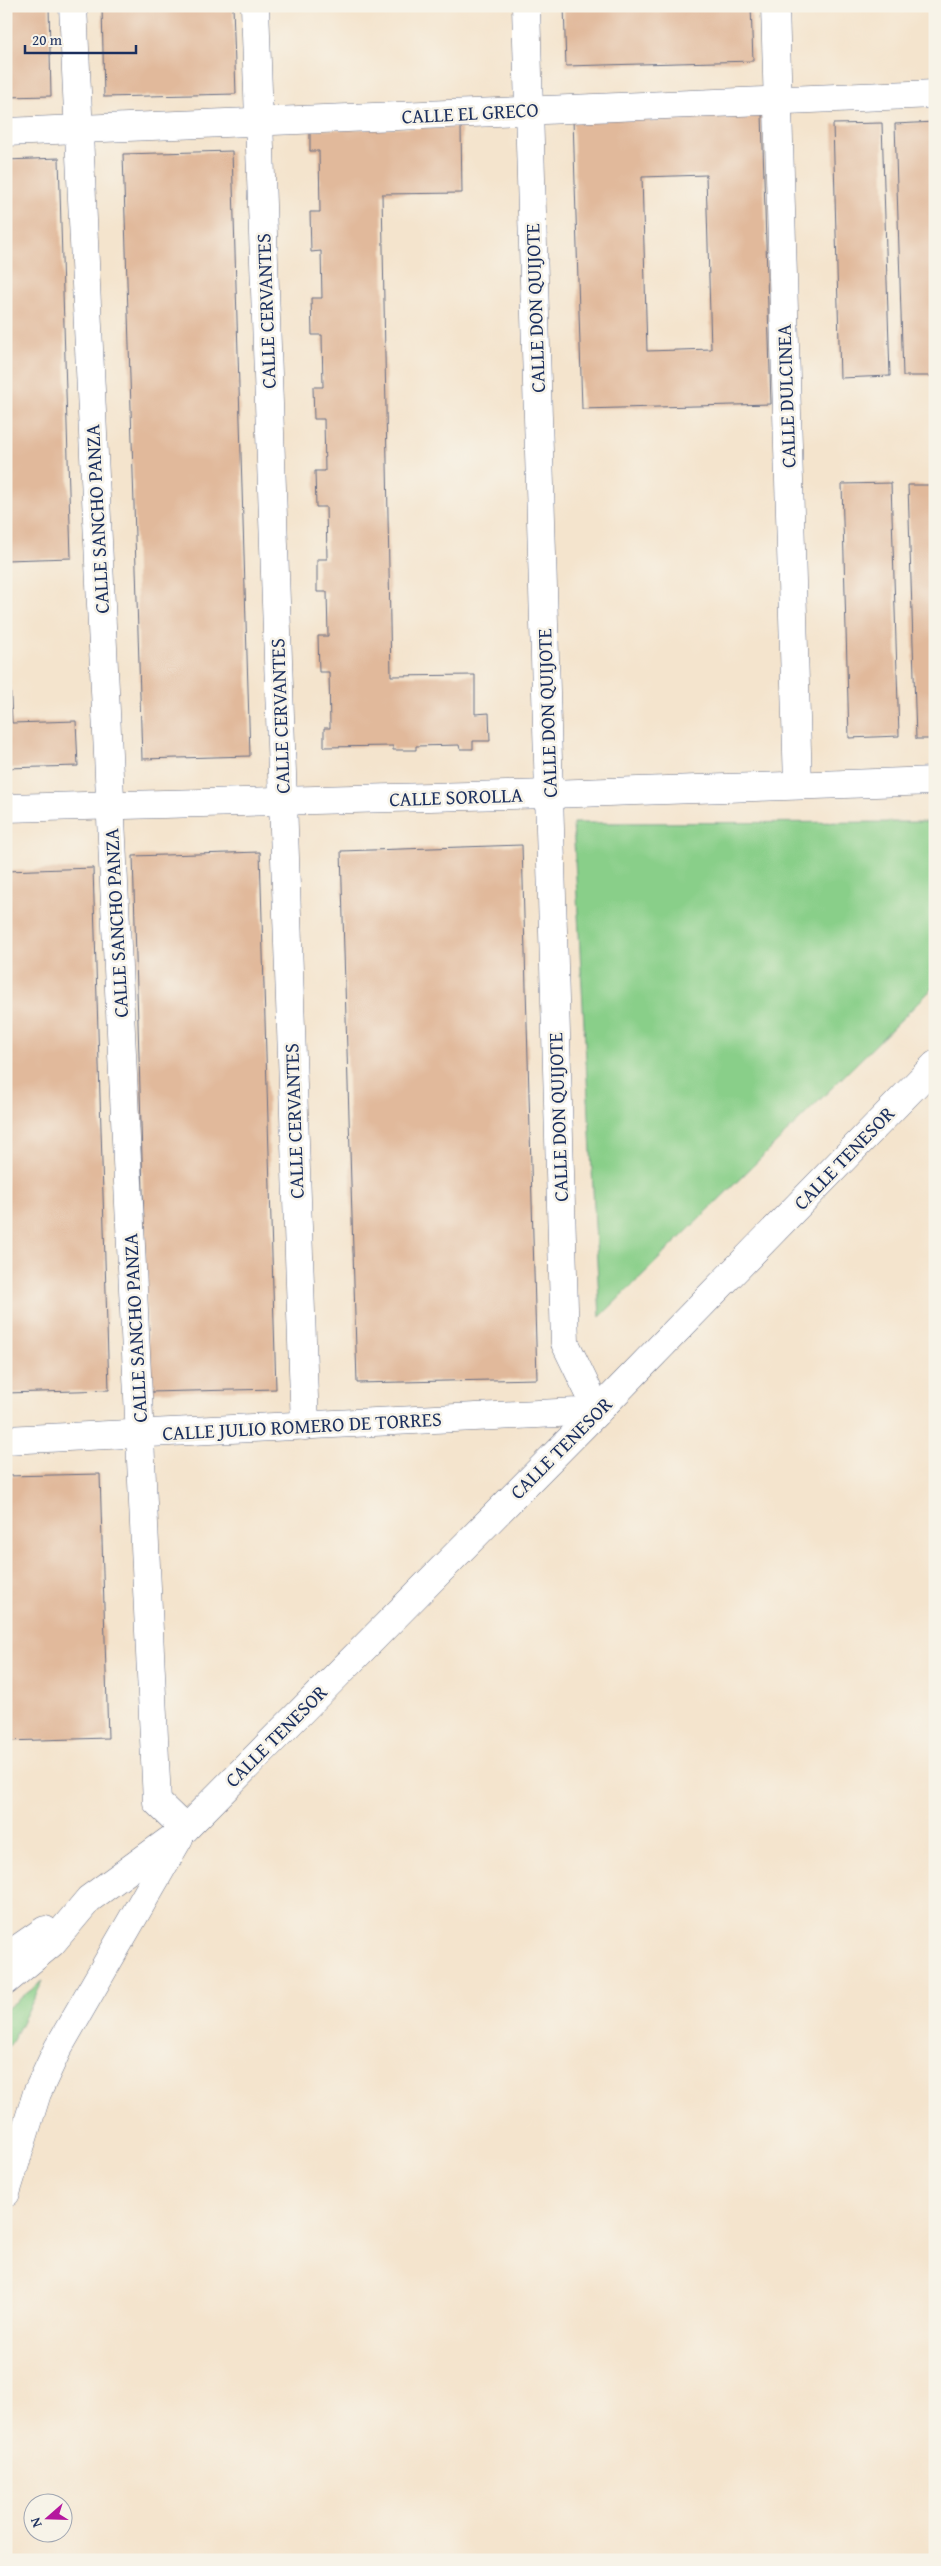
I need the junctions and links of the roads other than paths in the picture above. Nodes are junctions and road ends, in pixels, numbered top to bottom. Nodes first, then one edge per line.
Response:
1 (74, 6) edge
2 (255, 6) edge
3 (526, 6) edge
4 (775, 6) edge
5 (935, 94) edge
6 (778, 101) junction
7 (529, 110) junction
8 (259, 122) junction
9 (79, 129) junction
10 (6, 132) edge
11 (935, 781) edge
12 (798, 785) junction
13 (549, 794) junction
14 (283, 801) junction
15 (110, 806) junction
16 (6, 808) edge
17 (935, 1065) edge
18 (598, 1411) junction
19 (305, 1426) junction
20 (140, 1434) junction
21 (6, 1440) edge
22 (185, 1828) junction
23 (89, 1899) junction
24 (6, 1957) edge
25 (6, 1981) edge
26 (6, 2193) edge

1 - 9 street, CALLE SANCHO PANZA
2 - 8 street, CALLE CERVANTES
3 - 7 street, CALLE DON QUIJOTE
4 - 6 street, CALLE DULCINEA
5 - 6 street, CALLE EL GRECO
6 - 7 street, CALLE EL GRECO
6 - 12 street, CALLE DULCINEA
7 - 8 street, CALLE EL GRECO
7 - 13 street, CALLE DON QUIJOTE
8 - 9 street, CALLE EL GRECO
8 - 14 street, CALLE CERVANTES
9 - 10 street, CALLE EL GRECO
9 - 15 street, CALLE SANCHO PANZA
11 - 12 street, CALLE SOROLLA
12 - 13 street, CALLE SOROLLA
13 - 14 street, CALLE SOROLLA
13 - 18 street, CALLE DON QUIJOTE
14 - 15 street, CALLE SOROLLA
14 - 19 street, CALLE CERVANTES
15 - 16 street, CALLE SOROLLA
15 - 20 street, CALLE SANCHO PANZA
17 - 18 street, CALLE TENESOR
18 - 19 street, CALLE JULIO ROMERO DE TORRES
18 - 22 street, CALLE TENESOR
19 - 20 street, CALLE JULIO ROMERO DE TORRES
20 - 21 street, CALLE JULIO ROMERO DE TORRES
20 - 22 street, CALLE SANCHO PANZA
22 - 23 street, CALLE TENESOR
22 - 26 street, CALLE TENESOR
23 - 24 street
23 - 25 street, CALLE TENESOR

